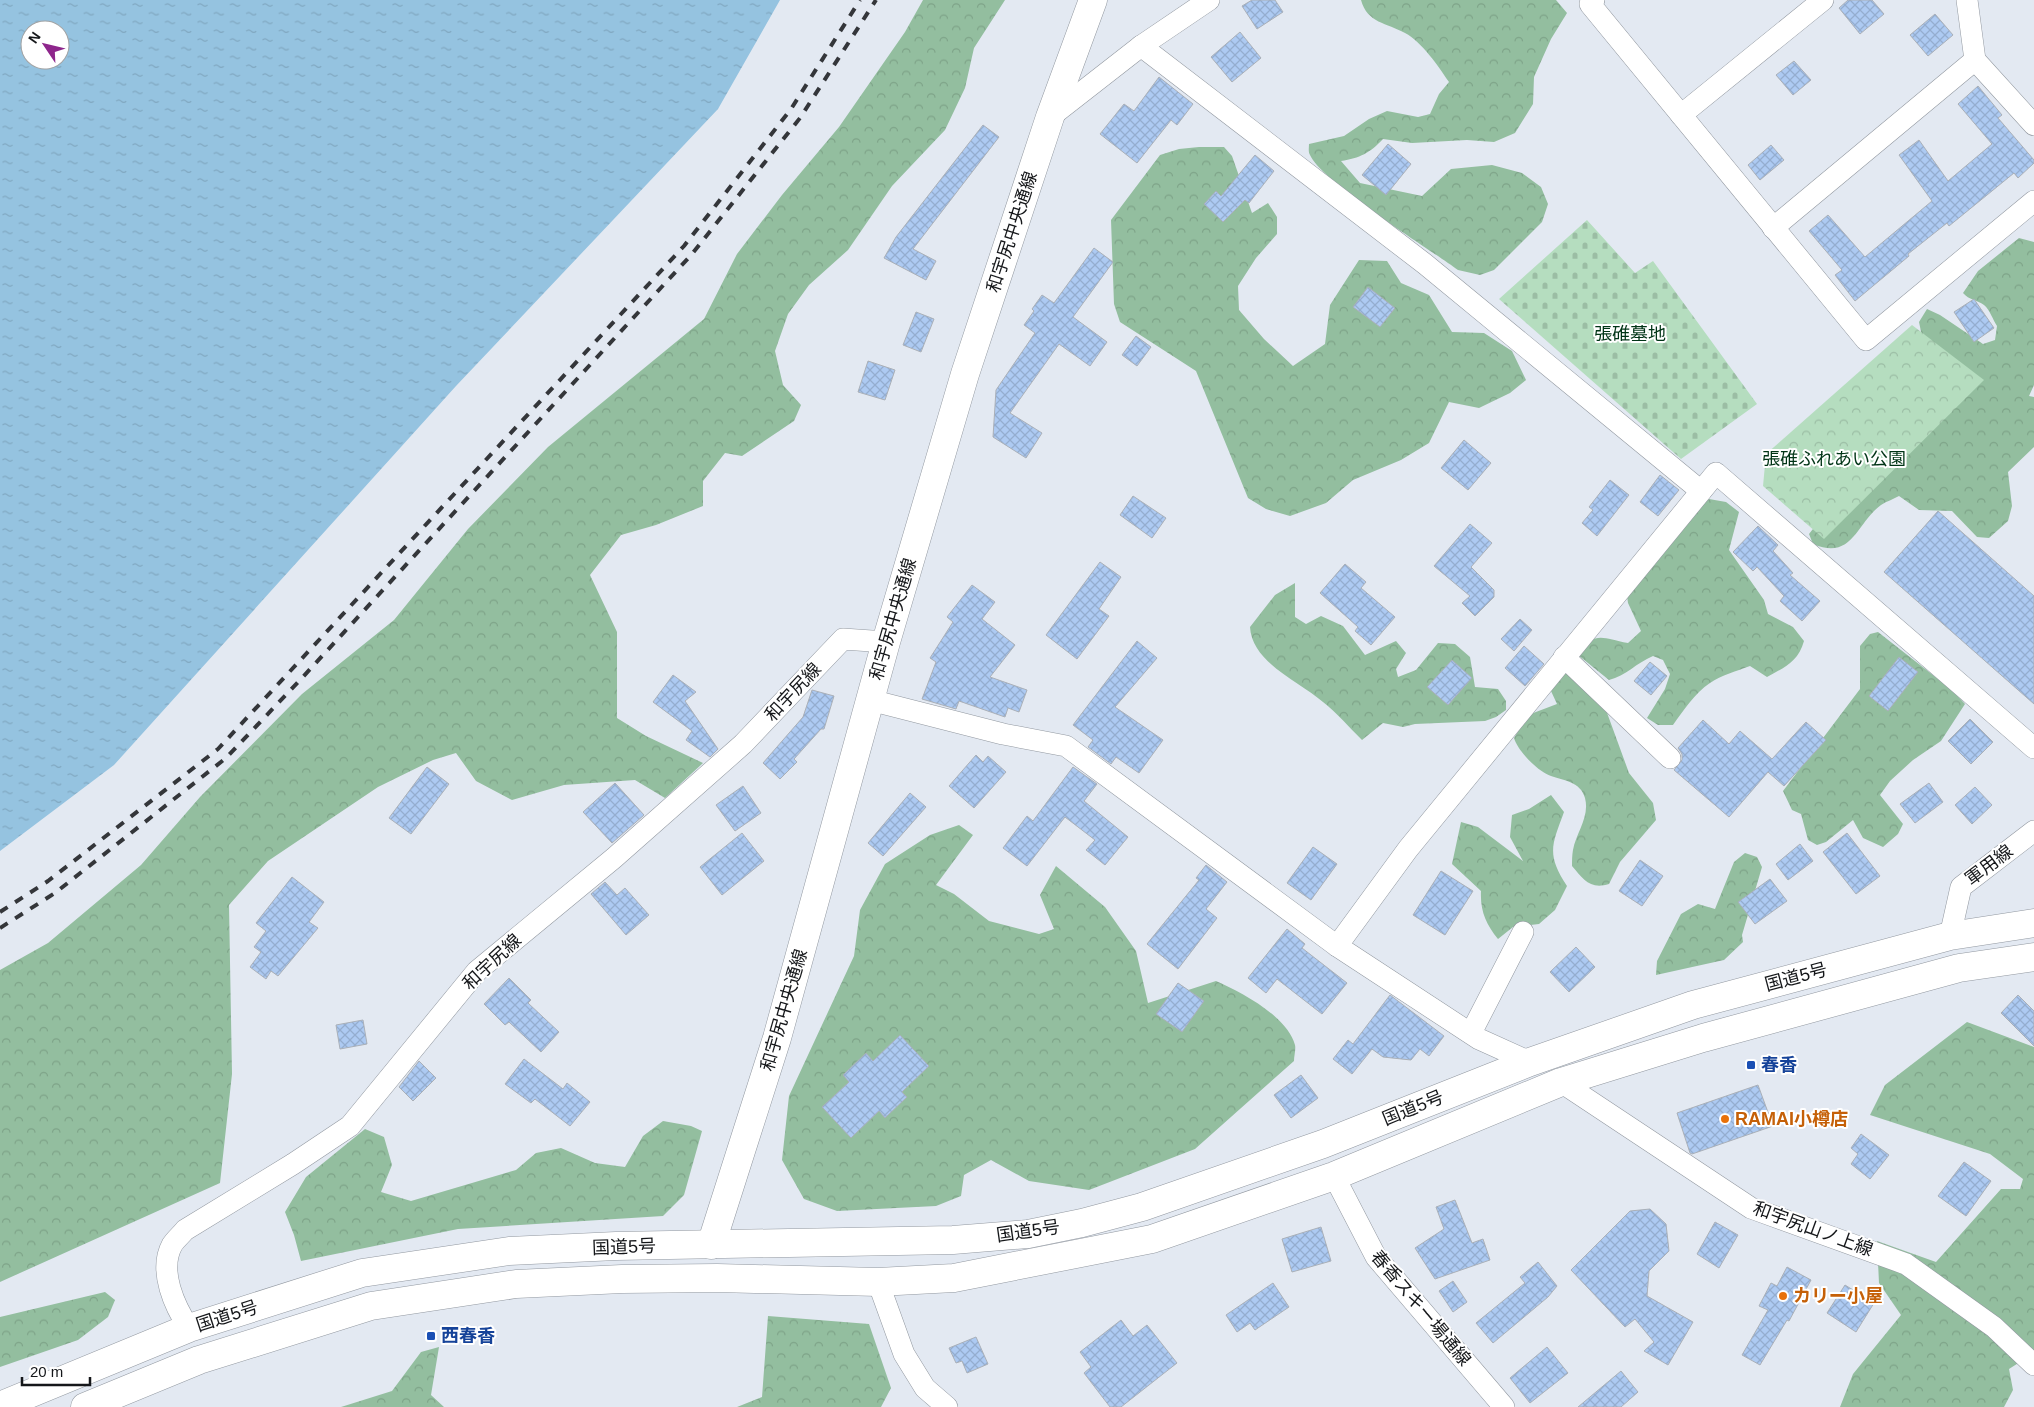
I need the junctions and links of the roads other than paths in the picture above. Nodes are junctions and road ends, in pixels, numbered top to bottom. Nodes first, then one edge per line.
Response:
1 (1093, 0) edge
2 (1208, 0) edge
3 (1594, 0) edge
4 (1823, 0) edge
5 (1967, 0) edge
6 (1140, 46) junction
7 (1975, 60) junction
8 (1681, 115) junction
9 (1050, 117) junction
10 (2034, 126) edge
11 (2034, 201) edge
12 (1773, 228) junction
13 (1701, 491) junction
14 (886, 642) junction
15 (1564, 657) junction
16 (870, 700) junction
17 (2034, 748) edge
18 (1670, 758) dead end
19 (2034, 831) edge
20 (2034, 923) edge
21 (1523, 932) dead end
22 (1950, 936) junction
23 (1337, 946) junction
24 (2034, 957) edge
25 (1471, 1033) junction
26 (1530, 1062) junction
27 (1561, 1082) junction
28 (1334, 1176) junction
29 (711, 1245) junction
30 (878, 1282) junction
31 (188, 1328) junction
32 (2034, 1364) edge
33 (0, 1406) edge
34 (85, 1407) edge
35 (947, 1407) edge
36 (1504, 1407) edge

1 - 9 main road, 和宇尻中央通線
2 - 6 street
3 - 8 street
4 - 8 street
5 - 7 street
6 - 9 street
6 - 13 street
7 - 10 street
7 - 12 street
8 - 12 street
9 - 14 main road, 和宇尻中央通線
11 - 12 street
13 - 15 street
13 - 17 street
14 - 16 main road, 和宇尻中央通線
14 - 31 street, 和宇尻線
15 - 18 street
15 - 23 street
16 - 23 street
16 - 29 main road, 和宇尻中央通線
19 - 22 street, 軍用線
20 - 22 main road, 国道5号
21 - 25 street
22 - 26 main road, 国道5号
23 - 25 street
24 - 27 main road, 国道5号
25 - 26 street
26 - 29 main road, 国道5号
27 - 28 main road, 国道5号
27 - 32 street, 和宇尻山ノ上線
28 - 30 main road, 国道5号
28 - 36 street, 春香スキー場通線
29 - 31 main road, 国道5号
30 - 34 main road, 国道5号
30 - 35 street
31 - 33 main road, 国道5号

